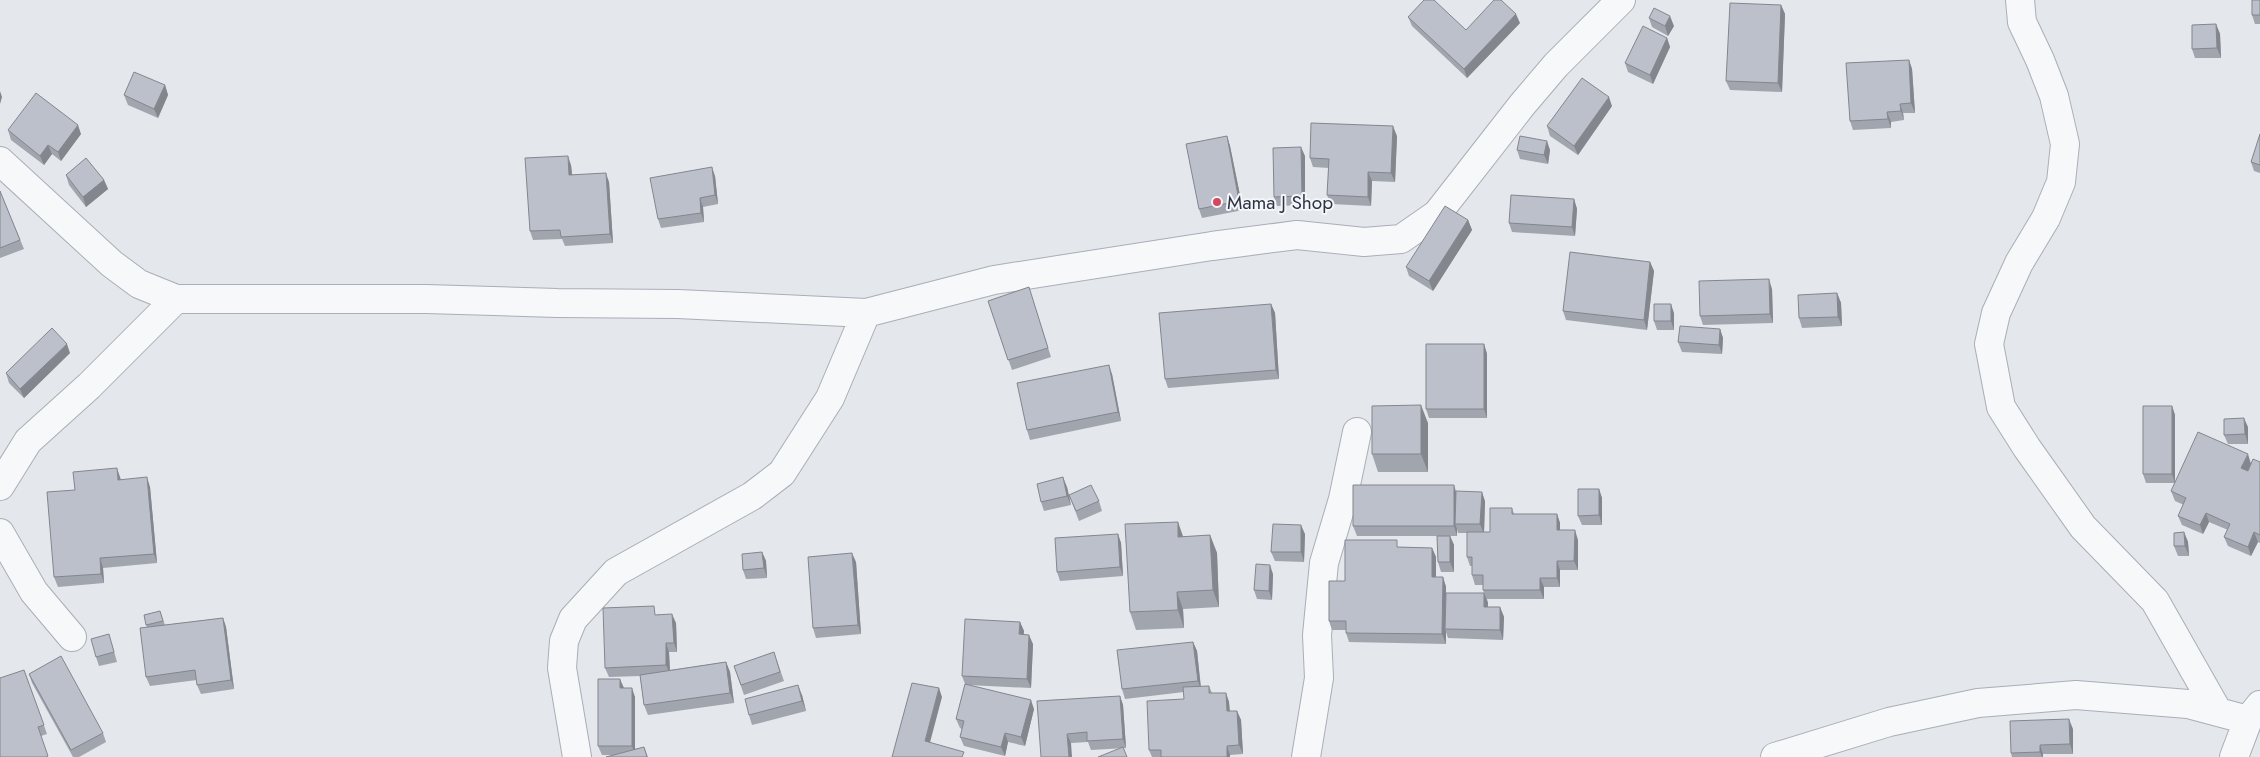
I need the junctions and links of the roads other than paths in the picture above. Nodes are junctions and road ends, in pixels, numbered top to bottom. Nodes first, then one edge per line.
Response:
1 (1621, 0) edge
2 (2020, 0) edge
3 (0, 161) edge
4 (176, 299) junction
5 (866, 313) junction
6 (1357, 432) dead end
7 (0, 486) edge
8 (0, 533) edge
9 (72, 637) dead end
10 (2218, 712) junction
11 (2254, 712) edge
12 (577, 757) edge
13 (1306, 757) edge
14 (1775, 757) edge
15 (2234, 757) edge

1 - 5 street
2 - 10 street
3 - 4 street
4 - 5 street
4 - 7 street
5 - 12 street
6 - 13 street
8 - 9 street
10 - 11 street
10 - 14 street
11 - 15 street

